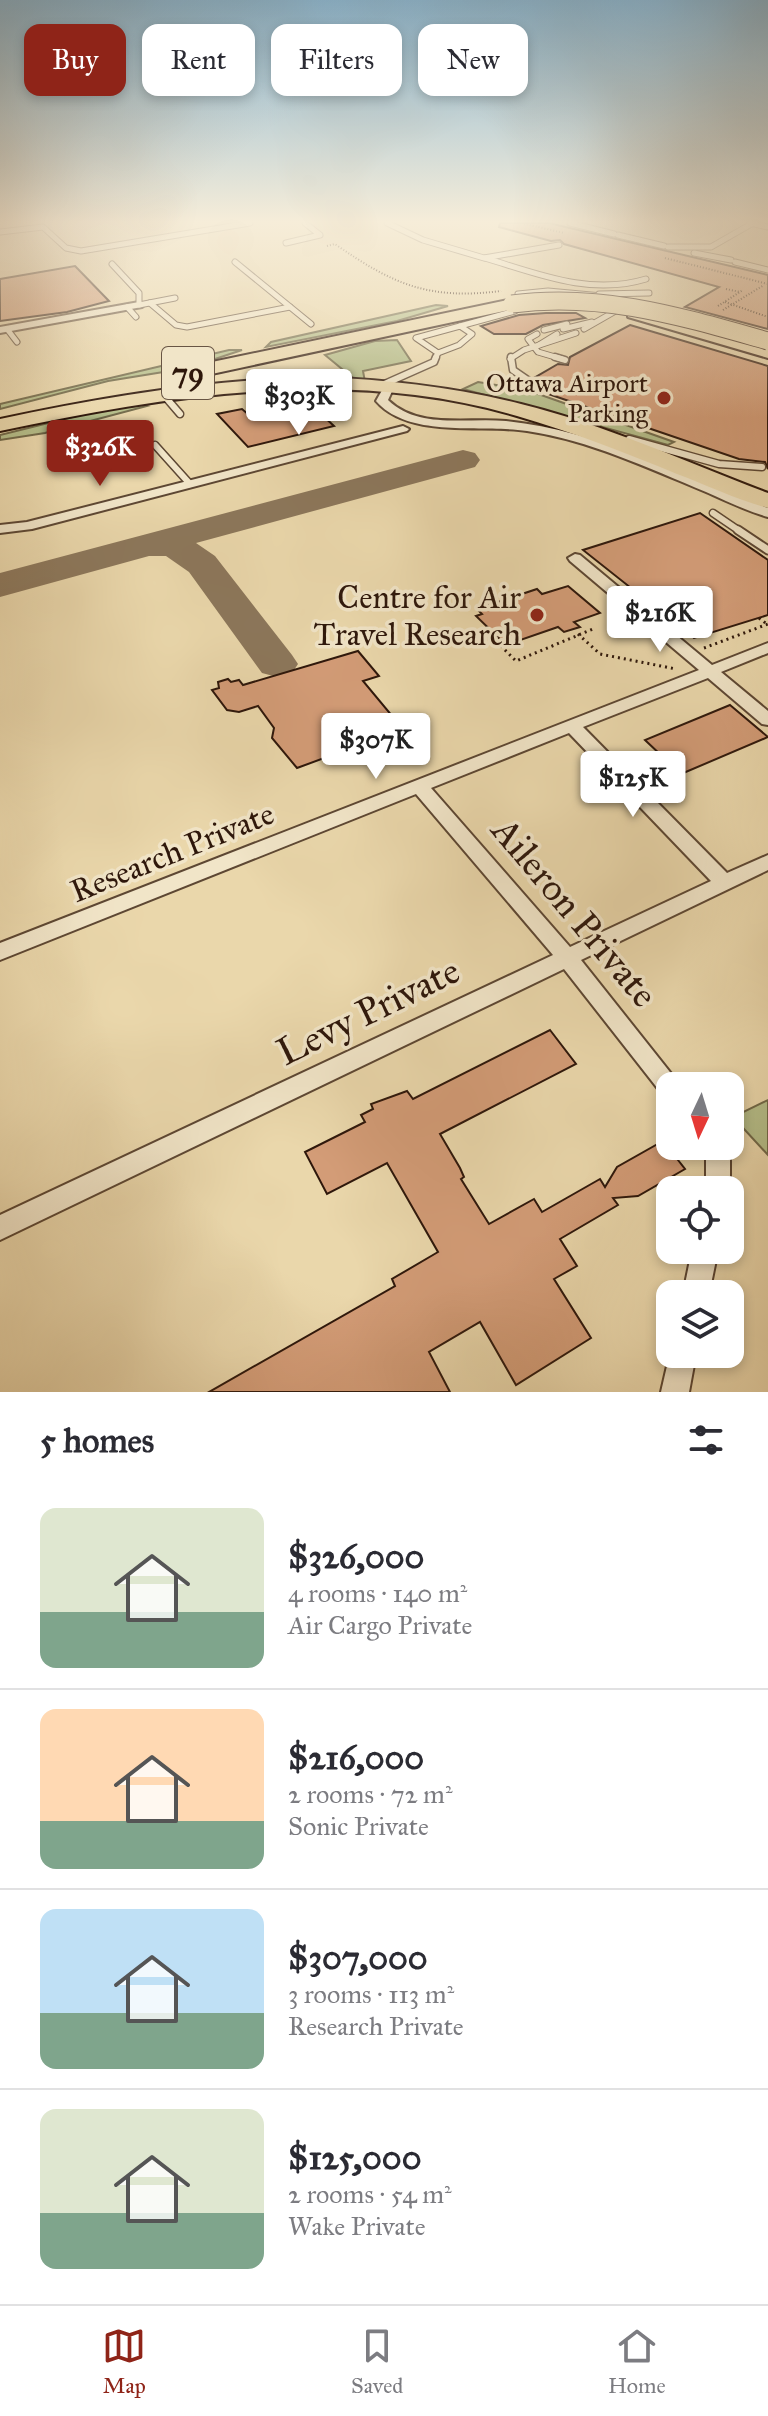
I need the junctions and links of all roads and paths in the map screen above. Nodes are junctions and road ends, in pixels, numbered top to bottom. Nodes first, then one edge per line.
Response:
1 (134, 288) edge
2 (267, 288) edge
3 (415, 288) edge
4 (758, 288) edge
5 (726, 289) dead end
6 (649, 293) dead end
7 (594, 294) junction
8 (633, 294) junction
9 (175, 298) dead end
10 (514, 300) junction
11 (725, 302) junction
12 (145, 304) junction
13 (623, 306) junction
14 (127, 307) junction
15 (290, 307) junction
16 (136, 317) dead end
17 (768, 317) edge
18 (596, 322) junction
19 (311, 324) dead end
20 (460, 326) junction
21 (565, 329) junction
22 (575, 329) junction
23 (584, 329) dead end
24 (3, 330) edge
25 (537, 334) dead end
26 (17, 342) dead end
27 (768, 342) edge
28 (547, 345) junction
29 (535, 347) junction
30 (768, 352) edge
31 (438, 353) junction
32 (277, 354) junction
33 (565, 360) dead end
34 (529, 381) dead end
35 (247, 384) junction
36 (384, 387) junction
37 (161, 392) junction
38 (180, 414) dead end
39 (0, 415) edge
40 (0, 425) edge
41 (403, 429) dead end
42 (155, 445) dead end
43 (765, 469) edge
44 (729, 476) junction
45 (190, 484) junction
46 (768, 501) edge
47 (713, 513) dead end
48 (768, 513) edge
49 (0, 529) edge
50 (768, 550) edge
51 (575, 558) dead end
52 (759, 618) dead end
53 (768, 624) edge
54 (593, 629) dead end
55 (488, 633) dead end
56 (578, 634) junction
57 (768, 648) edge
58 (692, 656) junction
59 (671, 665) junction
60 (709, 670) junction
61 (689, 678) junction
62 (768, 720) edge
63 (572, 726) junction
64 (419, 786) junction
65 (768, 862) edge
66 (724, 882) junction
67 (0, 952) edge
68 (566, 956) junction
69 (658, 1072) edge
70 (0, 1228) edge
71 (680, 1368) edge
72 (675, 1392) edge

1 - 12 lane
2 - 15 lane
3 - 10 path
4 - 11 path
5 - 11 path
6 - 8 lane
7 - 8 lane
7 - 10 lane
7 - 13 lane
8 - 13 lane
9 - 12 lane
10 - 13 highway, 79
10 - 20 lane
10 - 27 highway, 79, bridge
10 - 32 highway, 79
11 - 17 path
12 - 14 street
12 - 15 lane
13 - 18 lane
13 - 27 lane
13 - 30 highway, 79
14 - 16 lane
14 - 24 street
15 - 19 lane
18 - 22 lane
18 - 23 lane
20 - 31 lane
20 - 31 lane
21 - 22 lane
21 - 28 lane
21 - 29 lane
21 - 29 lane
22 - 28 lane
24 - 26 lane
25 - 29 lane
28 - 29 lane
29 - 33 lane
29 - 34 lane
31 - 36 lane
32 - 35 highway
32 - 39 highway, 79
35 - 36 highway, 79
35 - 37 highway, 79
36 - 44 highway, 79
36 - 48 street
37 - 38 lane
37 - 40 highway, 79
41 - 45 street
42 - 45 lane
43 - 44 lane
44 - 46 highway, 79
45 - 49 street
47 - 50 lane
51 - 58 street
52 - 53 path
53 - 58 path
54 - 56 path
55 - 56 path
56 - 59 path
57 - 60 street, Research Private
58 - 59 path
58 - 60 street
59 - 61 path
60 - 61 street, Research Private
60 - 62 street
61 - 63 street, Research Private
63 - 64 street, Research Private
63 - 66 street
64 - 67 street, Research Private
64 - 68 street, Aileron Private
65 - 66 street, Levy Private
66 - 68 street, Levy Private
68 - 69 street, Aileron Private
68 - 70 street, Levy Private
71 - 72 street

